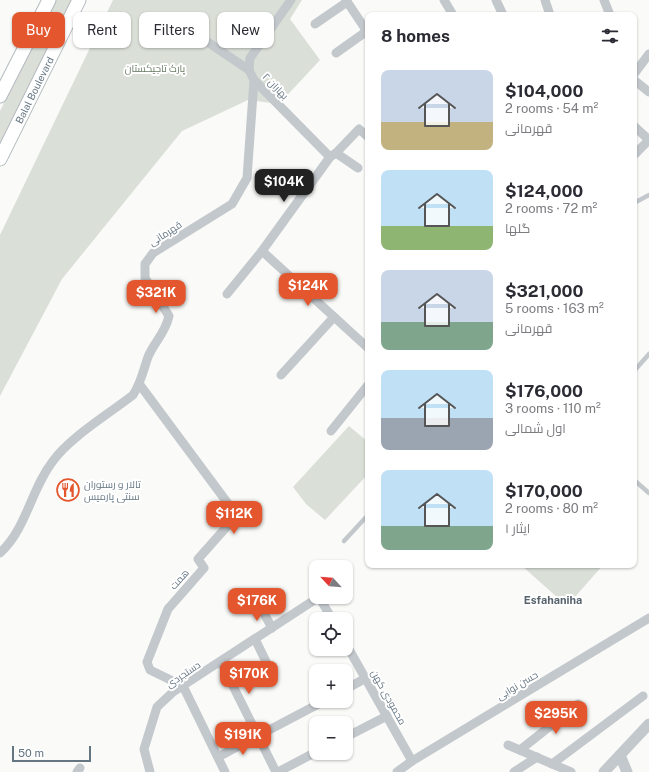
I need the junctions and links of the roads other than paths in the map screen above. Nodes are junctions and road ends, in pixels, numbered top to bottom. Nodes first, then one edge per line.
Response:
1 (49, 0) edge
2 (79, 0) edge
3 (291, 0) edge
4 (444, 0) edge
5 (496, 0) edge
6 (545, 0) edge
7 (604, 0) edge
8 (347, 1) edge
9 (451, 12) edge
10 (502, 12) edge
11 (549, 12) edge
12 (609, 12) edge
13 (315, 24) dead end
14 (365, 29) edge
15 (365, 33) edge
16 (209, 43) edge
17 (336, 53) dead end
18 (649, 54) edge
19 (250, 70) junction
20 (637, 70) edge
21 (254, 80) junction
22 (637, 82) edge
23 (649, 92) edge
24 (0, 96) edge
25 (637, 129) edge
26 (365, 134) edge
27 (649, 140) edge
28 (637, 152) edge
29 (333, 155) junction
30 (0, 159) edge
31 (358, 168) dead end
32 (649, 195) edge
33 (637, 201) edge
34 (262, 251) junction
35 (227, 294) dead end
36 (334, 317) junction
37 (365, 345) edge
38 (649, 354) edge
39 (637, 368) edge
40 (282, 375) dead end
41 (140, 385) junction
42 (365, 389) edge
43 (331, 431) dead end
44 (637, 483) edge
45 (649, 494) edge
46 (365, 518) edge
47 (344, 541) dead end
48 (0, 553) edge
49 (309, 604) edge
50 (260, 606) dead end
51 (649, 618) edge
52 (272, 628) junction
53 (254, 639) junction
54 (353, 656) edge
55 (221, 662) junction
56 (273, 676) dead end
57 (366, 678) junction
58 (353, 685) edge
59 (183, 686) junction
60 (643, 696) dead end
61 (578, 704) dead end
62 (311, 708) edge
63 (387, 716) junction
64 (649, 724) edge
65 (353, 733) edge
66 (258, 737) junction
67 (508, 745) dead end
68 (520, 750) junction
69 (620, 755) junction
70 (309, 756) edge
71 (218, 757) junction
72 (537, 757) junction
73 (412, 761) junction
74 (552, 764) junction
75 (150, 772) edge
76 (225, 772) edge
77 (277, 772) edge
78 (397, 772) edge
79 (514, 772) edge
80 (571, 772) edge
81 (604, 772) edge
82 (627, 772) edge

1 - 24 main road
2 - 30 main road, Balal Boulevard
3 - 19 street, بهاران ۲
4 - 9 street
5 - 10 street
6 - 11 street
7 - 12 street
8 - 13 street
8 - 14 street
15 - 17 street
16 - 19 street
18 - 20 street
19 - 21 street, بهاران ۲
21 - 29 street, بهاران ۲
21 - 41 street, قهرمانی
22 - 23 street
25 - 27 street
26 - 29 street
27 - 28 street
29 - 31 street, بهاران ۲
29 - 34 street
32 - 33 lane
34 - 35 street
34 - 36 street
36 - 37 street
36 - 40 street
38 - 39 lane
41 - 48 street, قهرمانی
41 - 59 street, همت
42 - 43 street
44 - 45 lane
46 - 47 lane
49 - 52 street, دستجردی
50 - 52 street
51 - 73 street, حسن نوابی
52 - 53 street, دستجردی
53 - 55 street, دستجردی
53 - 56 street
54 - 57 street, محمودی کهن
55 - 59 street, دستجردی
55 - 66 street
57 - 58 street
57 - 63 street, محمودی کهن
59 - 71 street
59 - 75 street, دستجردی
60 - 74 street
61 - 68 street
62 - 66 street
63 - 65 street
63 - 73 street, محمودی کهن
64 - 69 street
66 - 71 street
66 - 77 street
67 - 68 street
68 - 72 street
69 - 81 street
69 - 82 street
70 - 77 street
71 - 76 street
72 - 74 street
72 - 79 street
73 - 78 street, حسن نوابی
74 - 80 street

